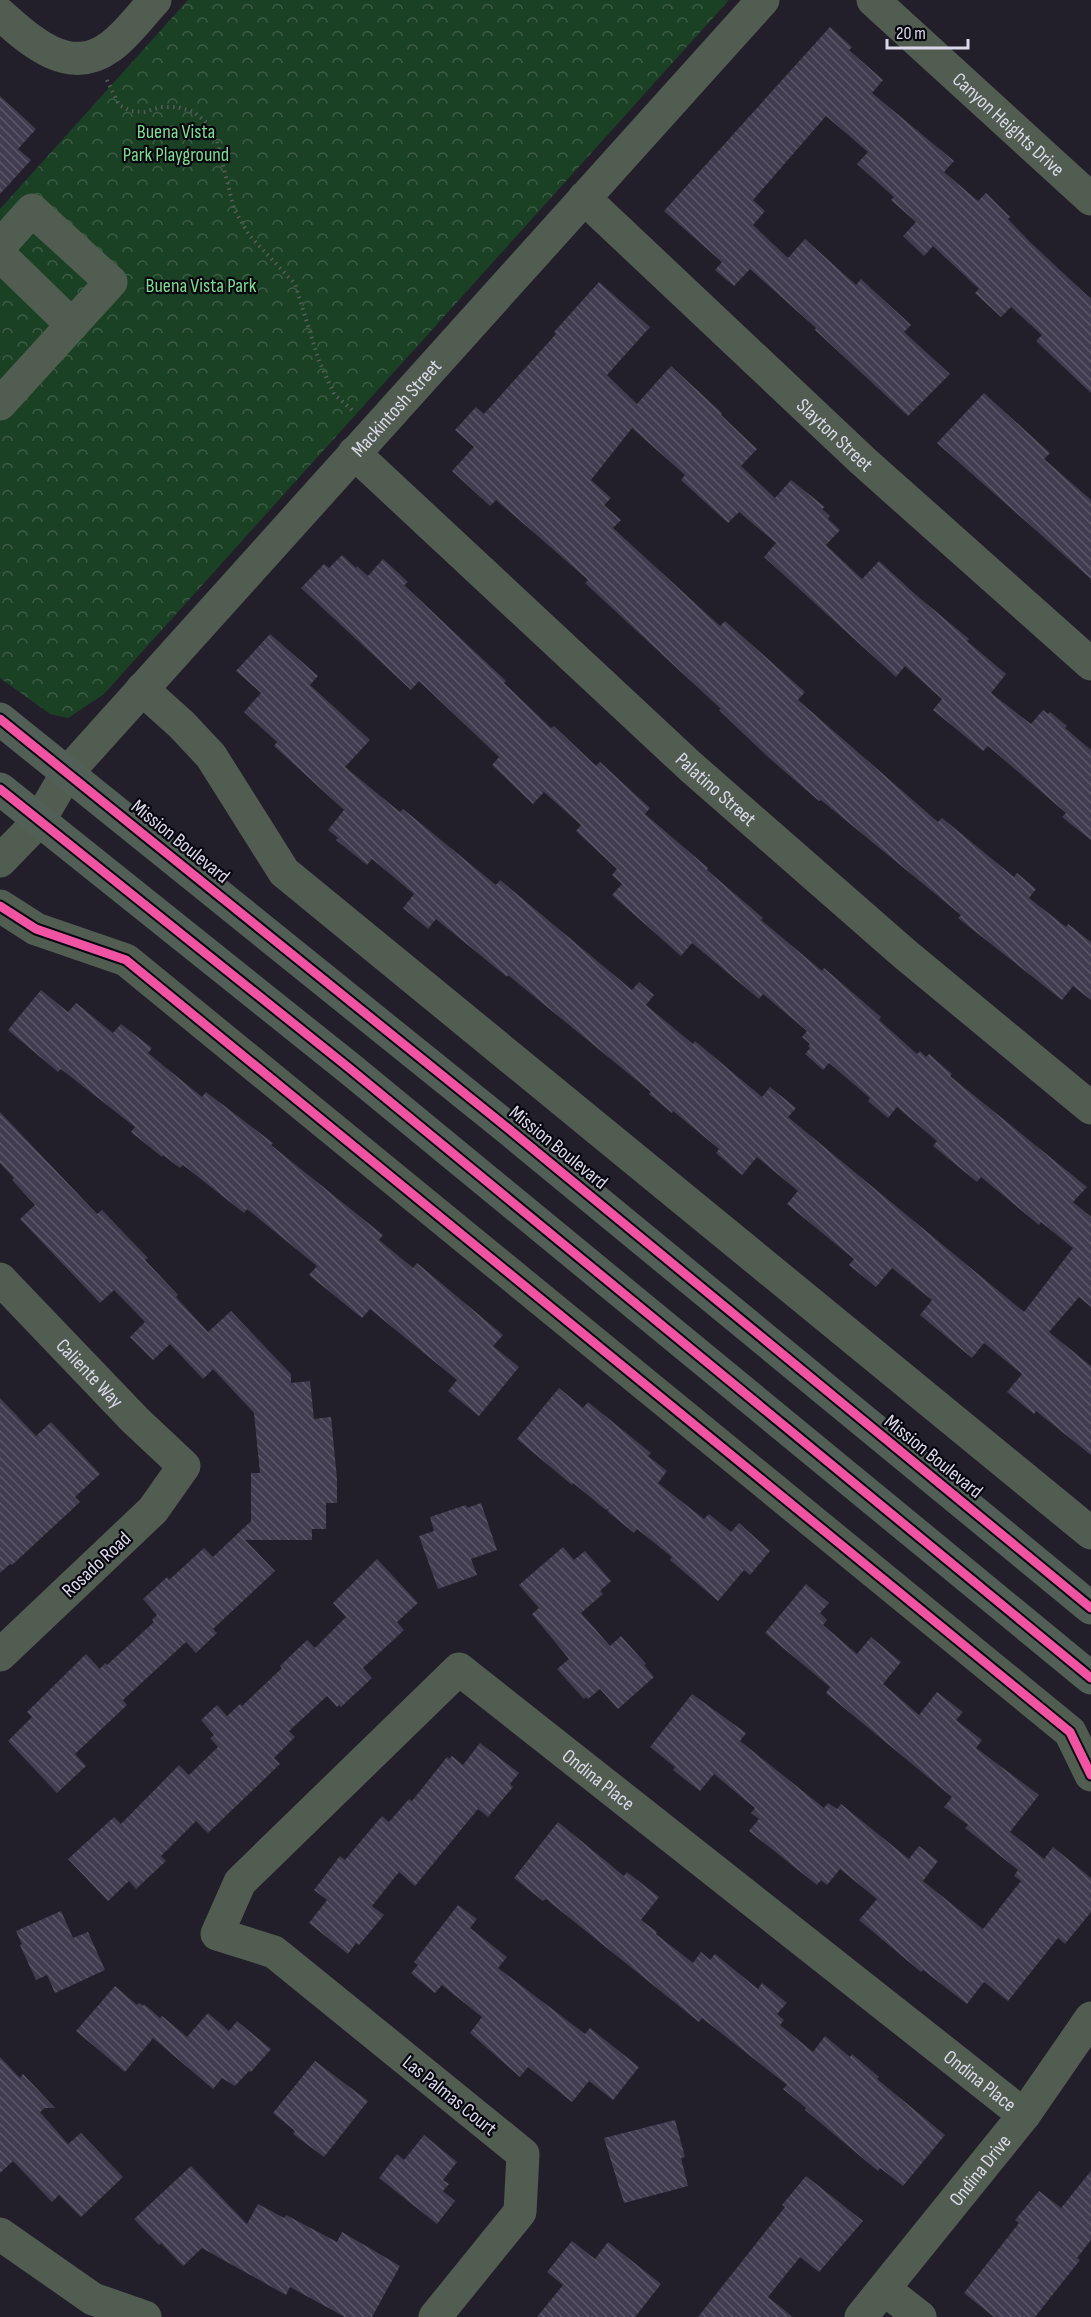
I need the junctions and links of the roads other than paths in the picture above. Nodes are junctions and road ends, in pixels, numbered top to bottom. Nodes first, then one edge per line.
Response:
1 (155, 0) edge
2 (763, 0) edge
3 (873, 0) edge
4 (0, 14) edge
5 (584, 198) junction
6 (1091, 199) edge
7 (0, 246) edge
8 (0, 255) edge
9 (72, 325) junction
10 (0, 404) edge
11 (364, 442) junction
12 (1091, 664) edge
13 (142, 689) junction
14 (0, 719) edge
15 (67, 773) junction
16 (0, 789) edge
17 (39, 821) junction
18 (0, 861) edge
19 (0, 906) edge
20 (1091, 1108) edge
21 (0, 1278) edge
22 (184, 1466) joint
23 (1091, 1533) edge
24 (1091, 1608) edge
25 (0, 1654) edge
26 (1091, 1678) edge
27 (1091, 1775) edge
28 (217, 1934) joint
29 (1091, 2018) edge
30 (1024, 2115) junction
31 (0, 2234) edge
32 (884, 2289) junction
33 (145, 2317) edge
34 (435, 2317) edge
35 (861, 2317) edge
36 (920, 2317) edge

1 - 4 street
2 - 5 street, Mackintosh Street
3 - 6 street, Canyon Heights Drive
5 - 11 street, Mackintosh Street
5 - 12 street, Slayton Street
7 - 9 street
8 - 9 street
9 - 10 street
11 - 13 street, Mackintosh Street
11 - 20 street, Palatino Street
13 - 15 street, Mackintosh Street
13 - 23 street, Mission Boulevard
14 - 15 main road, Mission Boulevard
15 - 17 street, Mackintosh Street
15 - 24 main road, Mission Boulevard
16 - 17 main road
17 - 18 street, Mackintosh Street
17 - 26 main road
19 - 27 street
21 - 22 street, Caliente Way
22 - 25 street, Rosado Road
28 - 30 street, Ondina Place
28 - 34 street, Las Palmas Court
29 - 30 street, Ondina Drive
30 - 32 street, Ondina Drive
31 - 33 street
32 - 35 street, Ondina Drive
32 - 36 street

